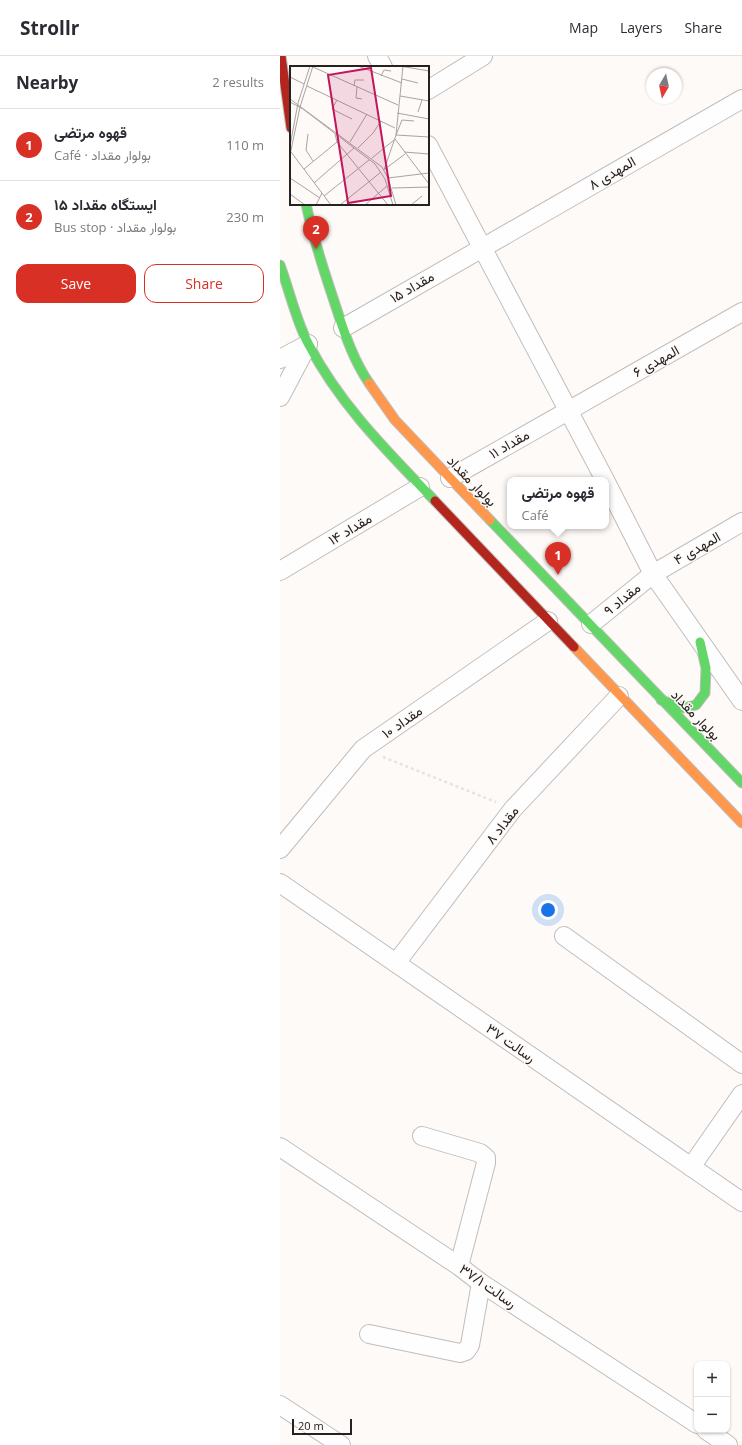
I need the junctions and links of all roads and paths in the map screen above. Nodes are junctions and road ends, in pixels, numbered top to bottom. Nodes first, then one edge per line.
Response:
1 (281, 56) edge
2 (291, 56) edge
3 (377, 56) edge
4 (483, 56) edge
5 (383, 66) edge
6 (284, 73) junction
7 (429, 89) edge
8 (742, 99) edge
9 (290, 120) edge
10 (429, 147) edge
11 (306, 205) edge
12 (482, 247) junction
13 (280, 265) edge
14 (742, 312) edge
15 (343, 328) junction
16 (308, 344) junction
17 (280, 359) edge
18 (280, 397) edge
19 (569, 410) junction
20 (603, 477) edge
21 (450, 478) junction
22 (420, 487) junction
23 (609, 489) edge
24 (742, 522) edge
25 (280, 571) edge
26 (653, 574) junction
27 (548, 621) junction
28 (591, 624) junction
29 (700, 642) junction
30 (619, 696) junction
31 (661, 700) junction
32 (742, 702) edge
33 (363, 749) junction
34 (742, 783) edge
35 (513, 809) junction
36 (742, 823) edge
37 (280, 850) edge
38 (280, 883) edge
39 (564, 936) dead end
40 (396, 963) junction
41 (742, 1064) edge
42 (742, 1094) edge
43 (422, 1136) dead end
44 (280, 1147) edge
45 (691, 1167) junction
46 (742, 1202) edge
47 (459, 1266) junction
48 (482, 1283) junction
49 (369, 1334) dead end
50 (280, 1405) edge
51 (694, 1422) edge
52 (710, 1433) edge
53 (341, 1445) edge
54 (728, 1445) edge

1 - 6 main road
2 - 6 main road
3 - 5 street
4 - 7 street
6 - 9 main road
8 - 12 street, المهدی ۸
10 - 12 street
11 - 15 main road, بولوار مقداد
12 - 15 street, مقداد ۱۵
12 - 19 street
13 - 16 main road
14 - 19 street, المهدی ۶
15 - 21 main road, بولوار مقداد
16 - 17 street
16 - 18 street
16 - 22 main road
19 - 20 street
19 - 21 street, مقداد ۱۱
21 - 28 main road, بولوار مقداد
22 - 25 street, مقداد ۱۴
22 - 27 main road
23 - 26 street
24 - 26 street, المهدی ۴
26 - 28 street, مقداد ۹
26 - 29 street
27 - 30 main road
27 - 33 street, مقداد ۱۰
28 - 31 main road, بولوار مقداد
29 - 31 main road
29 - 32 street
30 - 35 street, مقداد ۸
30 - 36 main road
31 - 34 main road, بولوار مقداد
33 - 35 path
33 - 37 street, مقداد ۱۰
35 - 40 street, مقداد ۸
38 - 40 street, رسالت ۳۷
39 - 41 street
40 - 45 street, رسالت ۳۷
42 - 45 street
43 - 47 street
44 - 47 street, رسالت ۳۷/۱
45 - 46 street, رسالت ۳۷
47 - 48 street, رسالت ۳۷/۱
48 - 49 street
48 - 51 street, رسالت ۳۷/۱
50 - 53 street
52 - 54 street

